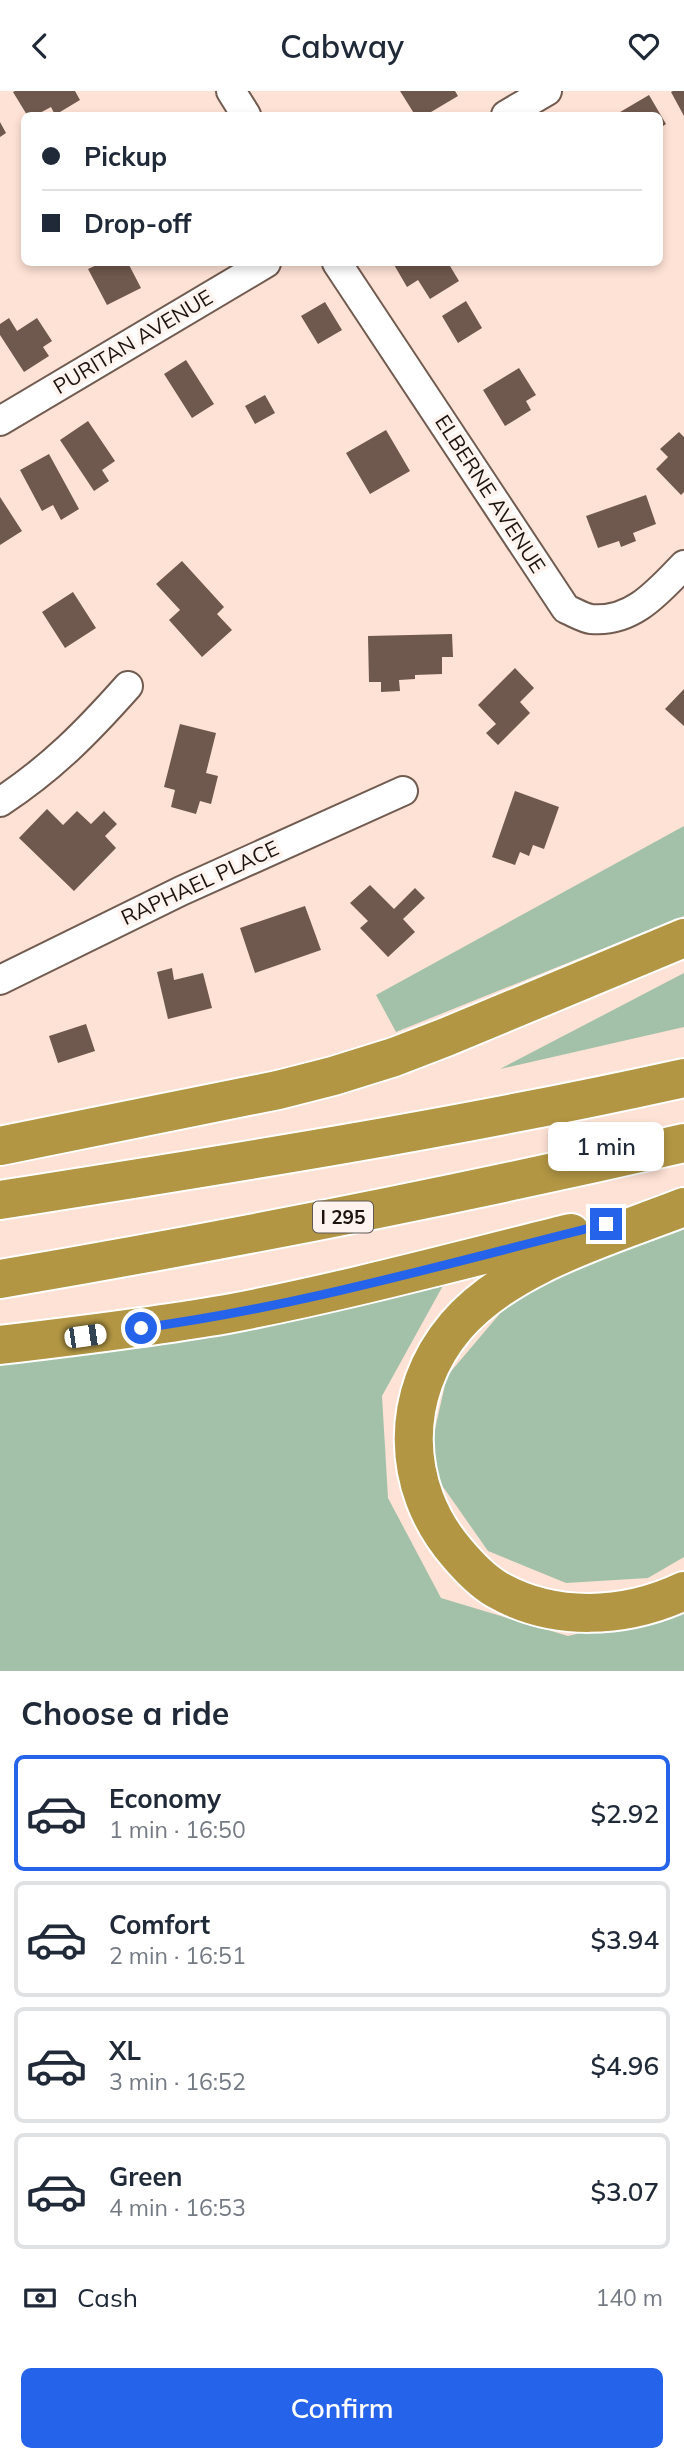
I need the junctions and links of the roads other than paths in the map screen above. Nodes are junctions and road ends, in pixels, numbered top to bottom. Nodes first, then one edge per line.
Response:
1 (231, 91) edge
2 (547, 91) edge
3 (244, 112) edge
4 (511, 112) edge
5 (261, 266) edge
6 (339, 266) edge
7 (0, 421) edge
8 (684, 565) edge
9 (128, 686) dead end
10 (402, 791) dead end
11 (0, 803) edge
12 (684, 938) edge
13 (0, 980) edge
14 (684, 1078) edge
15 (684, 1143) edge
16 (0, 1146) edge
17 (0, 1200) edge
18 (684, 1206) edge
19 (0, 1279) edge
20 (0, 1345) edge
21 (684, 1591) edge

1 - 3 street
2 - 4 street
5 - 7 street, PURITAN AVENUE
6 - 8 street, ELBERNE AVENUE
9 - 11 street
10 - 13 street, RAPHAEL PLACE
12 - 16 highway
14 - 17 highway
15 - 19 highway, I 295
18 - 20 highway
18 - 21 highway

